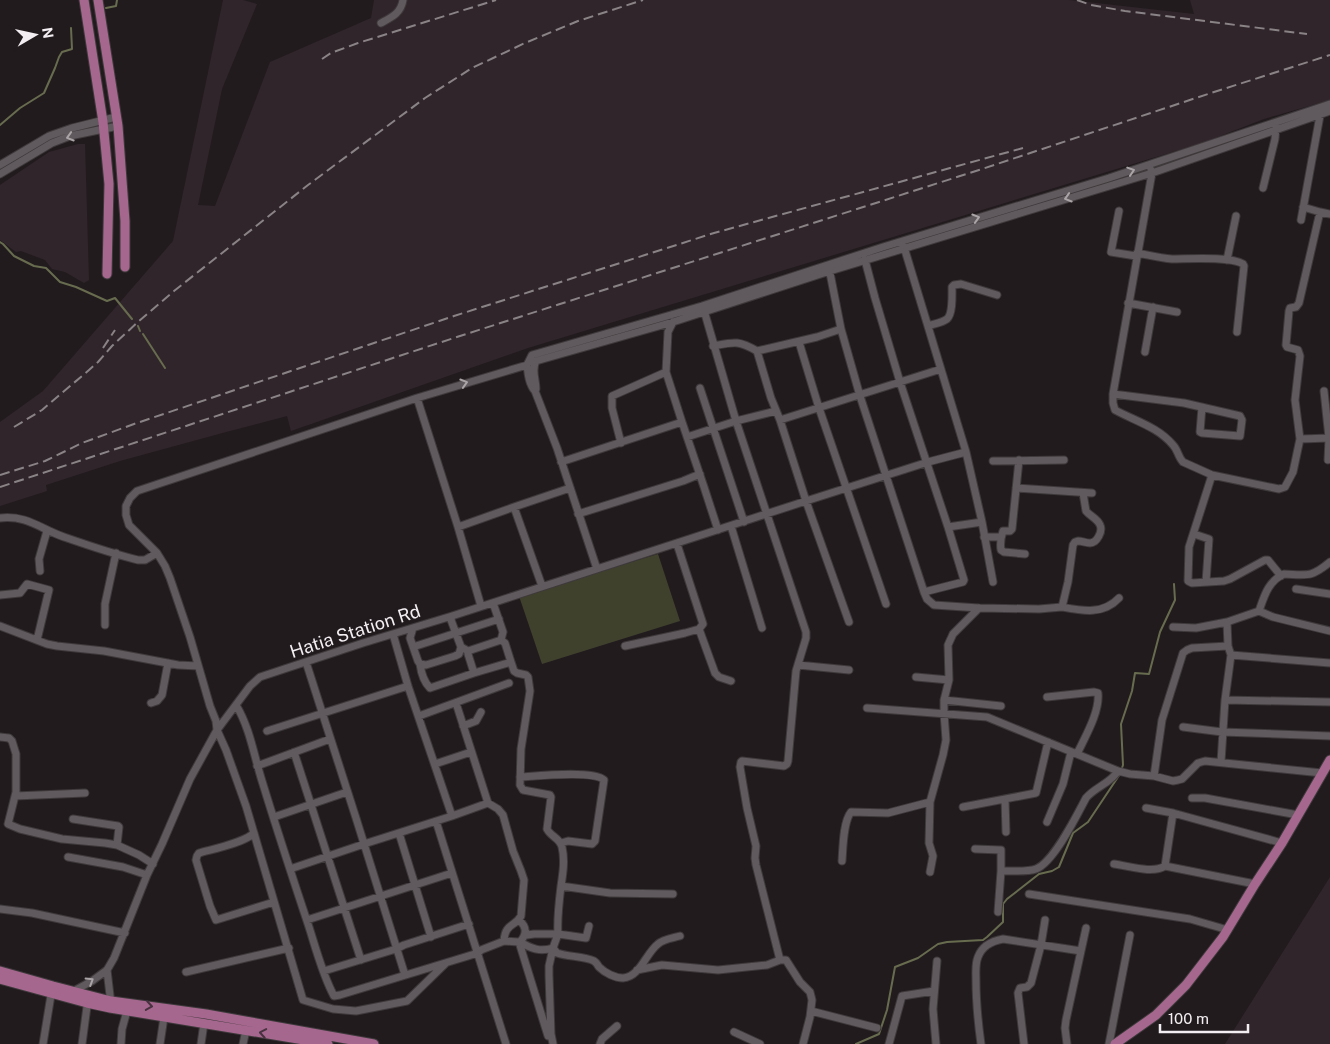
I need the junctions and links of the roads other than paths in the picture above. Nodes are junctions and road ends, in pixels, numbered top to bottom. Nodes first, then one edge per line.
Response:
1 (84, 0) edge
2 (98, 0) edge
3 (403, 0) edge
4 (381, 22) dead end
5 (1330, 104) edge
6 (1321, 110) junction
7 (1330, 110) edge
8 (117, 122) junction
9 (103, 125) junction
10 (1276, 126) junction
11 (1150, 164) junction
12 (0, 165) edge
13 (1152, 173) junction
14 (0, 174) edge
15 (1263, 188) dead end
16 (1303, 207) junction
17 (1119, 211) dead end
18 (1320, 212) junction
19 (1330, 214) edge
20 (1236, 216) dead end
21 (1301, 220) dead end
22 (904, 247) junction
23 (1136, 254) junction
24 (865, 260) junction
25 (1227, 260) junction
26 (125, 267) dead end
27 (829, 268) junction
28 (107, 274) dead end
29 (997, 295) dead end
30 (1128, 303) junction
31 (1153, 307) junction
32 (703, 309) junction
33 (1177, 312) dead end
34 (673, 322) junction
35 (928, 326) junction
36 (841, 329) junction
37 (1237, 332) dead end
38 (799, 342) junction
39 (713, 346) junction
40 (758, 352) junction
41 (1145, 352) dead end
42 (527, 365) junction
43 (941, 369) junction
44 (666, 372) junction
45 (900, 382) junction
46 (700, 388) dead end
47 (1324, 391) dead end
48 (535, 392) junction
49 (1113, 394) junction
50 (860, 396) junction
51 (417, 398) junction
52 (1202, 407) junction
53 (819, 408) junction
54 (776, 411) junction
55 (780, 420) junction
56 (736, 421) junction
57 (682, 422) junction
58 (713, 429) junction
59 (687, 437) junction
60 (1330, 438) edge
61 (1300, 439) junction
62 (621, 443) junction
63 (966, 452) junction
64 (1019, 460) junction
65 (1064, 460) dead end
66 (1328, 460) dead end
67 (993, 461) dead end
68 (562, 462) junction
69 (928, 462) junction
70 (700, 474) junction
71 (1212, 475) junction
72 (886, 476) junction
73 (570, 488) junction
74 (846, 488) junction
75 (1016, 488) junction
76 (1083, 492) junction
77 (1092, 493) dead end
78 (806, 501) junction
79 (514, 507) junction
80 (578, 514) junction
81 (766, 514) junction
82 (0, 518) edge
83 (744, 522) junction
84 (982, 522) junction
85 (731, 526) junction
86 (458, 527) junction
87 (948, 527) junction
88 (718, 530) junction
89 (47, 531) junction
90 (1194, 534) junction
91 (984, 537) junction
92 (1001, 537) junction
93 (677, 544) junction
94 (116, 554) junction
95 (157, 554) junction
96 (1025, 554) dead end
97 (1330, 562) edge
98 (597, 569) junction
99 (40, 571) dead end
100 (1281, 576) junction
101 (993, 582) dead end
102 (1206, 582) junction
103 (542, 586) junction
104 (1296, 589) dead end
105 (924, 592) junction
106 (1330, 594) edge
107 (0, 595) edge
108 (1119, 598) dead end
109 (493, 602) junction
110 (886, 604) dead end
111 (481, 606) junction
112 (1062, 607) junction
113 (979, 608) junction
114 (1259, 611) junction
115 (452, 616) junction
116 (498, 619) junction
117 (849, 622) dead end
118 (1227, 622) junction
119 (105, 625) dead end
120 (0, 626) edge
121 (1173, 626) dead end
122 (414, 628) junction
123 (762, 628) dead end
124 (699, 629) junction
125 (1330, 631) edge
126 (456, 633) junction
127 (393, 634) junction
128 (37, 640) junction
129 (501, 640) junction
130 (626, 646) dead end
131 (1228, 646) junction
132 (413, 647) junction
133 (461, 647) junction
134 (468, 651) junction
135 (1231, 655) junction
136 (306, 662) junction
137 (510, 662) junction
138 (168, 663) junction
139 (1330, 663) edge
140 (420, 664) junction
141 (198, 666) junction
142 (798, 666) junction
143 (849, 670) dead end
144 (474, 673) junction
145 (916, 676) dead end
146 (949, 680) junction
147 (730, 681) dead end
148 (509, 683) dead end
149 (408, 686) junction
150 (1047, 697) dead end
151 (944, 700) junction
152 (1224, 700) junction
153 (1330, 702) edge
154 (151, 703) dead end
155 (456, 703) junction
156 (236, 705) junction
157 (1001, 706) dead end
158 (867, 708) dead end
159 (481, 712) dead end
160 (944, 713) junction
161 (322, 714) junction
162 (419, 716) junction
163 (463, 726) junction
164 (1183, 727) dead end
165 (217, 730) junction
166 (267, 731) dead end
167 (1222, 732) junction
168 (1330, 736) edge
169 (0, 737) edge
170 (330, 740) junction
171 (1048, 742) junction
172 (294, 752) junction
173 (471, 752) junction
174 (1074, 753) junction
175 (1330, 760) edge
176 (1221, 762) junction
177 (435, 764) junction
178 (257, 766) junction
179 (1118, 770) junction
180 (1322, 773) junction
181 (1154, 776) junction
182 (520, 777) junction
183 (347, 792) junction
184 (85, 793) dead end
185 (15, 796) junction
186 (1192, 798) dead end
187 (1005, 799) junction
188 (930, 802) junction
189 (488, 803) junction
190 (310, 805) junction
191 (963, 806) dead end
192 (1146, 808) dead end
193 (1173, 813) junction
194 (1298, 815) junction
195 (452, 816) junction
196 (274, 817) junction
197 (73, 819) dead end
198 (436, 821) junction
199 (4, 822) edge
200 (1047, 822) dead end
201 (1006, 832) dead end
202 (254, 833) junction
203 (399, 833) junction
204 (561, 842) junction
205 (1282, 843) junction
206 (364, 844) junction
207 (117, 845) junction
208 (975, 849) dead end
209 (327, 856) junction
210 (68, 857) dead end
211 (842, 861) dead end
212 (153, 864) junction
213 (1114, 864) dead end
214 (1165, 866) junction
215 (290, 869) junction
216 (1001, 871) junction
217 (930, 872) dead end
218 (452, 873) junction
219 (147, 875) junction
220 (1255, 884) junction
221 (416, 885) junction
222 (561, 886) junction
223 (673, 894) dead end
224 (1029, 894) dead end
225 (379, 896) junction
226 (274, 902) junction
227 (343, 908) junction
228 (0, 909) edge
229 (998, 912) dead end
230 (307, 920) junction
231 (519, 920) junction
232 (1045, 920) dead end
233 (469, 924) junction
234 (589, 926) dead end
235 (1086, 928) dead end
236 (1228, 930) junction
237 (526, 932) junction
238 (125, 933) junction
239 (558, 934) junction
240 (1130, 935) dead end
241 (680, 936) dead end
242 (431, 937) junction
243 (504, 941) junction
244 (519, 942) junction
245 (1041, 945) junction
246 (288, 948) junction
247 (553, 948) junction
248 (396, 949) junction
249 (1081, 951) junction
250 (478, 953) junction
251 (361, 960) junction
252 (780, 960) junction
253 (937, 961) dead end
254 (446, 963) junction
255 (107, 970) junction
256 (637, 970) junction
257 (0, 971) edge
258 (324, 971) junction
259 (186, 972) dead end
260 (405, 975) junction
261 (0, 979) edge
262 (52, 990) junction
263 (934, 991) junction
264 (71, 995) junction
265 (88, 1000) junction
266 (111, 1004) junction
267 (126, 1011) junction
268 (812, 1011) junction
269 (164, 1017) junction
270 (204, 1023) junction
271 (616, 1026) dead end
272 (877, 1028) dead end
273 (246, 1030) junction
274 (734, 1032) dead end
275 (548, 1036) dead end
276 (44, 1044) edge
277 (82, 1044) edge
278 (121, 1044) edge
279 (160, 1044) edge
280 (200, 1044) edge
281 (243, 1044) edge
282 (328, 1044) edge
283 (374, 1044) edge
284 (506, 1044) edge
285 (553, 1044) edge
286 (600, 1044) edge
287 (760, 1044) edge
288 (803, 1044) edge
289 (889, 1044) edge
290 (936, 1044) edge
291 (981, 1044) edge
292 (1024, 1044) edge
293 (1067, 1044) edge
294 (1109, 1044) edge
295 (1114, 1044) edge

1 - 9 main road
2 - 8 main road
3 - 4 street
5 - 6 street
6 - 7 street
6 - 10 street
6 - 16 street
8 - 9 street
8 - 26 main road
9 - 12 street
9 -> 14 street
9 - 28 main road
10 - 11 street
10 - 13 street
10 - 15 street
11 - 13 street
27 -> 11 street
13 -> 22 street
13 - 23 street
16 - 18 street
16 - 21 street
17 - 23 street
18 - 19 street
18 - 61 street
20 - 25 street
22 - 24 street
22 - 35 street
23 - 25 street
23 - 30 street
24 - 27 street
24 - 45 street
25 - 37 street
27 - 32 street
27 - 36 street
29 - 35 street
30 - 31 street
30 - 49 street
31 - 33 street
31 - 41 street
32 - 34 street
32 - 39 street
32 - 42 street
34 - 44 street
34 - 48 street
35 - 43 street
36 - 38 street
36 - 50 street
38 - 40 street
38 - 53 street
39 - 40 street
39 - 56 street
40 - 54 street
42 - 48 street
51 -> 42 street
43 - 45 street
43 - 63 street
44 - 57 street
44 - 62 street
45 - 50 street
45 - 69 street
46 - 58 street
47 - 60 street
48 - 68 street
49 - 52 street
49 - 71 street
50 - 53 street
50 - 72 street
51 - 86 street
51 - 95 street
52 - 52 street
53 - 55 street
53 - 74 street
54 - 55 street
54 - 56 street
55 - 78 street
56 - 58 street
56 - 81 street
57 - 59 street
57 - 62 street
58 - 59 street
58 - 83 street
59 - 70 street
60 - 61 street
60 - 66 street
61 - 71 street
62 - 68 street
63 - 69 street, Hatia Station Rd
63 - 84 street
64 - 65 street
64 - 67 street
64 - 75 street
68 - 73 street
69 - 72 street, Hatia Station Rd
69 - 87 street
70 - 80 street
70 - 88 street
71 - 90 street
72 - 74 street, Hatia Station Rd
72 - 105 street
73 - 79 street
73 - 80 street
74 - 78 street, Hatia Station Rd
74 - 110 street
75 - 76 street
75 - 92 street
76 - 77 street
76 - 112 street
78 - 81 street, Hatia Station Rd
78 - 117 street
79 - 86 street
79 - 103 street
80 - 98 street
81 - 83 street, Hatia Station Rd
81 - 142 street
82 - 89 street
83 - 85 street, Hatia Station Rd
84 - 87 street
84 - 91 street
85 - 88 street, Hatia Station Rd
85 - 123 street
86 - 111 street
87 - 105 street
88 - 93 street, Hatia Station Rd
89 - 94 street
89 - 99 street
90 - 102 street
90 - 102 street
91 - 92 street
91 - 101 street
92 - 96 street
93 - 98 street, Hatia Station Rd
93 - 124 street
94 - 95 street
94 - 119 street
95 - 141 street
97 - 100 street
98 - 103 street, Hatia Station Rd
100 - 102 street
100 - 114 street
103 - 109 street, Hatia Station Rd
104 - 106 street
105 - 113 street
107 - 128 street
108 - 112 street
109 - 111 street, Hatia Station Rd
109 - 116 street
111 - 115 street, Hatia Station Rd
112 - 113 street
113 - 146 street
114 - 118 street
114 - 125 street
115 - 122 street, Hatia Station Rd
115 - 126 street
116 - 126 street
116 - 129 street
118 - 121 street
118 - 131 street
120 - 128 street
122 - 127 street, Hatia Station Rd
122 - 132 street
124 - 130 street
124 - 147 street
126 - 132 street
126 - 133 street
127 - 136 street, Hatia Station Rd
127 - 149 street
128 - 138 street
129 - 134 street
129 - 137 street
131 - 135 street
131 - 181 street
132 - 140 street
133 - 134 street
133 - 140 street
134 - 144 street
135 - 139 street
135 - 152 street
136 - 156 street, Hatia Station Rd
136 - 161 street
137 - 144 street
137 - 182 street
138 - 141 street
138 - 154 street
140 - 144 street
141 - 165 street
142 - 143 street
142 - 252 street
145 - 146 street
146 - 151 street
148 - 155 street
149 - 161 street
149 - 162 street
150 - 174 street
151 - 157 street
151 - 160 street
152 - 153 street
152 - 167 street
155 - 162 street
155 - 163 street
156 - 165 street, Hatia Station Rd
156 - 178 street
158 - 160 street
159 - 163 street
160 - 171 street
160 - 188 street
161 - 166 street
161 - 170 street
162 - 177 street
163 - 173 street
164 - 167 street
165 - 202 street
165 - 212 street, Hatia Station Rd
167 - 168 street
167 - 176 street
169 - 185 street
170 - 172 street
170 - 183 street
171 - 174 street
171 - 187 street
172 - 178 street
172 - 190 street
173 - 177 street
173 - 189 street
174 - 179 street
174 - 200 street
175 - 180 main road
176 - 180 street
176 - 181 street
177 - 195 street
178 - 196 street
179 - 181 street
179 - 216 street
180 - 194 main road
182 - 204 street
182 - 204 street
183 - 190 street
183 - 206 street
184 - 185 street
185 - 199 street
186 - 194 street
187 - 191 street
187 - 201 street
188 - 211 street
188 - 217 street
189 - 195 street
189 - 231 street
190 - 196 street
190 - 209 street
192 - 193 street
193 - 205 street
193 - 214 street
194 - 205 main road
195 - 198 street
196 - 215 street
197 - 207 street
198 - 203 street
198 - 218 street
199 - 207 street
202 - 226 street
202 - 226 street
203 - 206 street
203 - 221 street
204 - 222 street
205 - 220 main road
206 - 209 street
206 - 225 street
207 - 212 street
208 - 216 street
209 - 215 street
209 - 227 street
210 - 219 street
212 - 219 street, Hatia Station Rd
213 - 214 street
214 - 220 street
215 - 230 street
216 - 229 street
218 - 221 street
218 - 233 street
219 - 238 street, Hatia Station Rd
220 - 236 main road
221 - 225 street
221 - 242 street
222 - 223 street
222 - 239 street
224 - 236 street
225 - 227 street
225 - 248 street
226 - 246 street
227 - 230 street
227 - 251 street
228 - 238 street
230 - 258 street
231 - 237 street
231 - 243 street
232 - 245 street
233 - 242 street
233 - 250 street
234 - 239 street
235 - 249 street
236 - 295 main road
237 - 239 street
237 - 244 street
238 - 255 street, Hatia Station Rd
239 - 247 street
240 - 294 street
241 - 256 street
242 - 248 street
243 - 244 street
243 - 250 street
244 - 247 street
244 - 275 street
245 - 249 street
245 - 291 street
245 - 292 street
246 - 254 street
246 - 259 street
247 - 256 street
247 - 285 street
248 - 251 street
248 - 260 street
249 - 293 street
250 - 254 street
250 - 284 street
251 - 258 street
252 - 256 street
252 - 268 street
253 - 263 street
254 - 260 street
264 -> 255 street
255 - 266 street
257 - 262 main road
258 - 260 street
261 - 262 main road
262 - 264 main road
262 - 276 street
263 - 289 street
263 - 290 street
264 - 265 main road
265 - 266 main road
265 - 277 street
266 - 267 main road
266 -> 283 main road
267 - 269 main road
267 - 278 street
268 - 272 street
268 - 288 street
269 - 270 main road
269 - 279 street
270 - 273 main road
270 - 280 street
271 - 286 street
273 - 281 street
282 -> 273 main road
274 - 287 street

